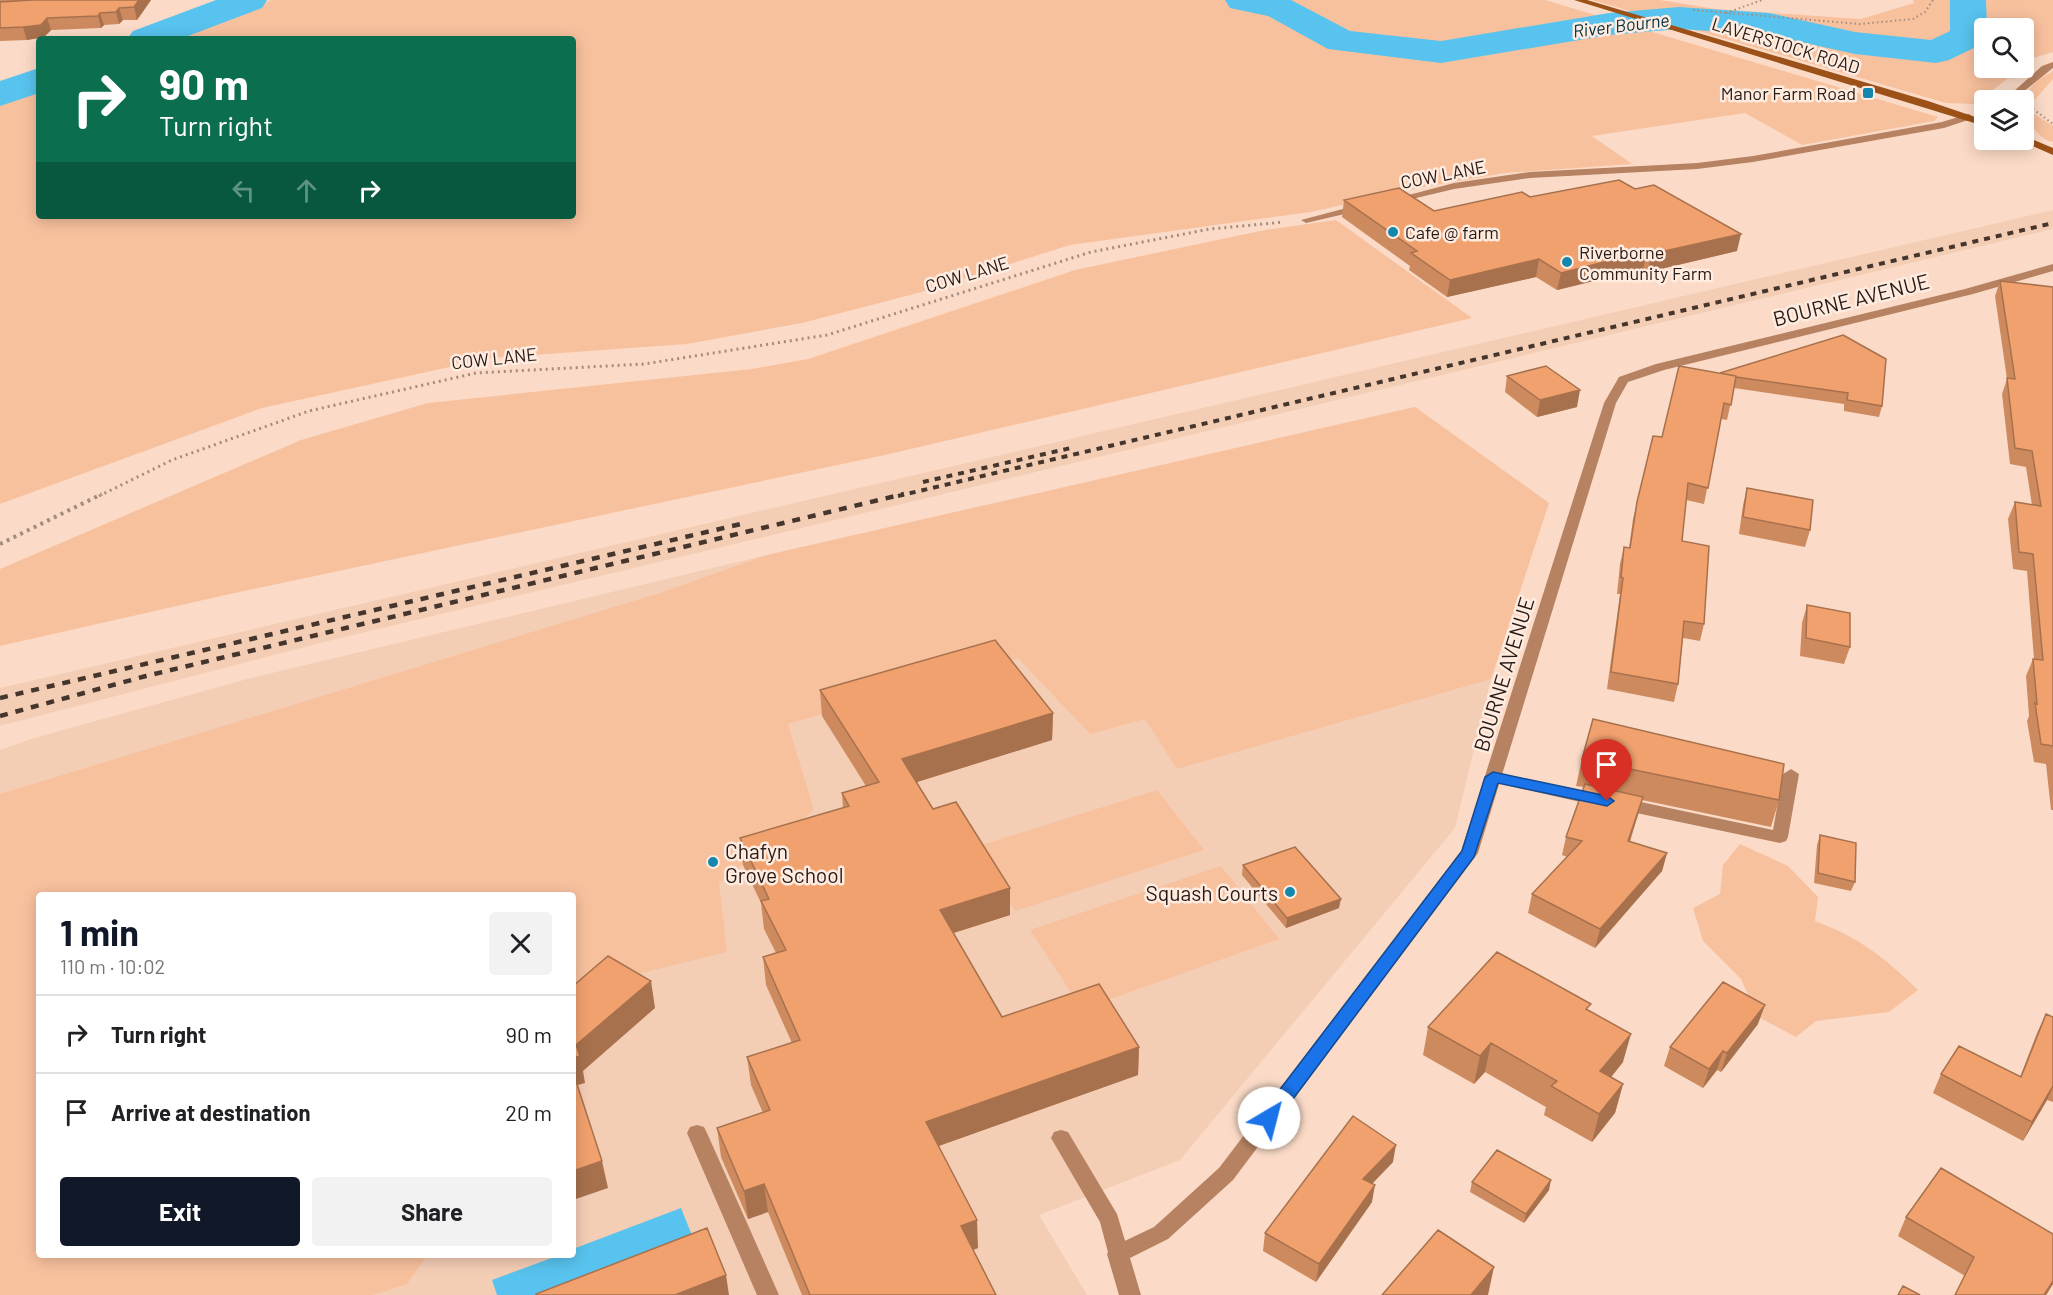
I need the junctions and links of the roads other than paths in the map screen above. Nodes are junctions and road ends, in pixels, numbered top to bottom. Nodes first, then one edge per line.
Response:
1 (1578, 0) edge
2 (2053, 65) edge
3 (2020, 90) edge
4 (1974, 118) edge
5 (1974, 120) edge
6 (2034, 143) edge
7 (2053, 152) edge
8 (1306, 220) road end
9 (2053, 267) edge
10 (1791, 774) dead end
11 (1493, 777) junction
12 (696, 1132) dead end
13 (1061, 1138) dead end
14 (1118, 1254) junction
15 (768, 1295) edge
16 (1130, 1295) edge

1 - 4 street, LAVERSTOCK ROAD
2 - 3 street
5 - 8 street, COW LANE
6 - 7 street
9 - 11 street, BOURNE AVENUE
10 - 11 street
11 - 14 street, BOURNE AVENUE
12 - 15 street
13 - 14 street
14 - 16 street

